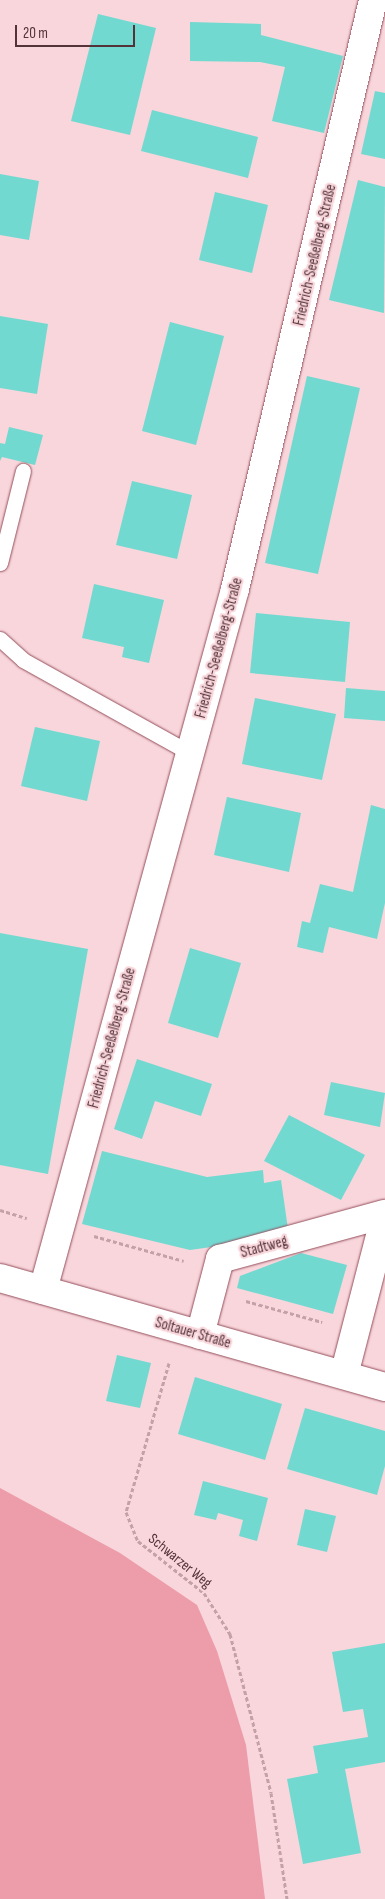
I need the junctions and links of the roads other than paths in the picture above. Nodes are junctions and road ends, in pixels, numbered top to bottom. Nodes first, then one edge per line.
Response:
1 (373, 0) edge
2 (23, 471) dead end
3 (0, 564) edge
4 (0, 639) edge
5 (190, 753) junction
6 (385, 1215) edge
7 (0, 1278) edge
8 (43, 1290) junction
9 (190, 1332) junction
10 (344, 1375) junction
11 (385, 1387) edge

1 - 5 street, Friedrich-Seeßelberg-Straße
2 - 3 lane
4 - 5 lane
5 - 8 street, Friedrich-Seeßelberg-Straße
6 - 9 street, Stadtweg
6 - 10 street, Stadtweg
7 - 8 street, Soltauer Straße
8 - 9 street, Soltauer Straße
9 - 10 street, Soltauer Straße
10 - 11 street, Soltauer Straße

